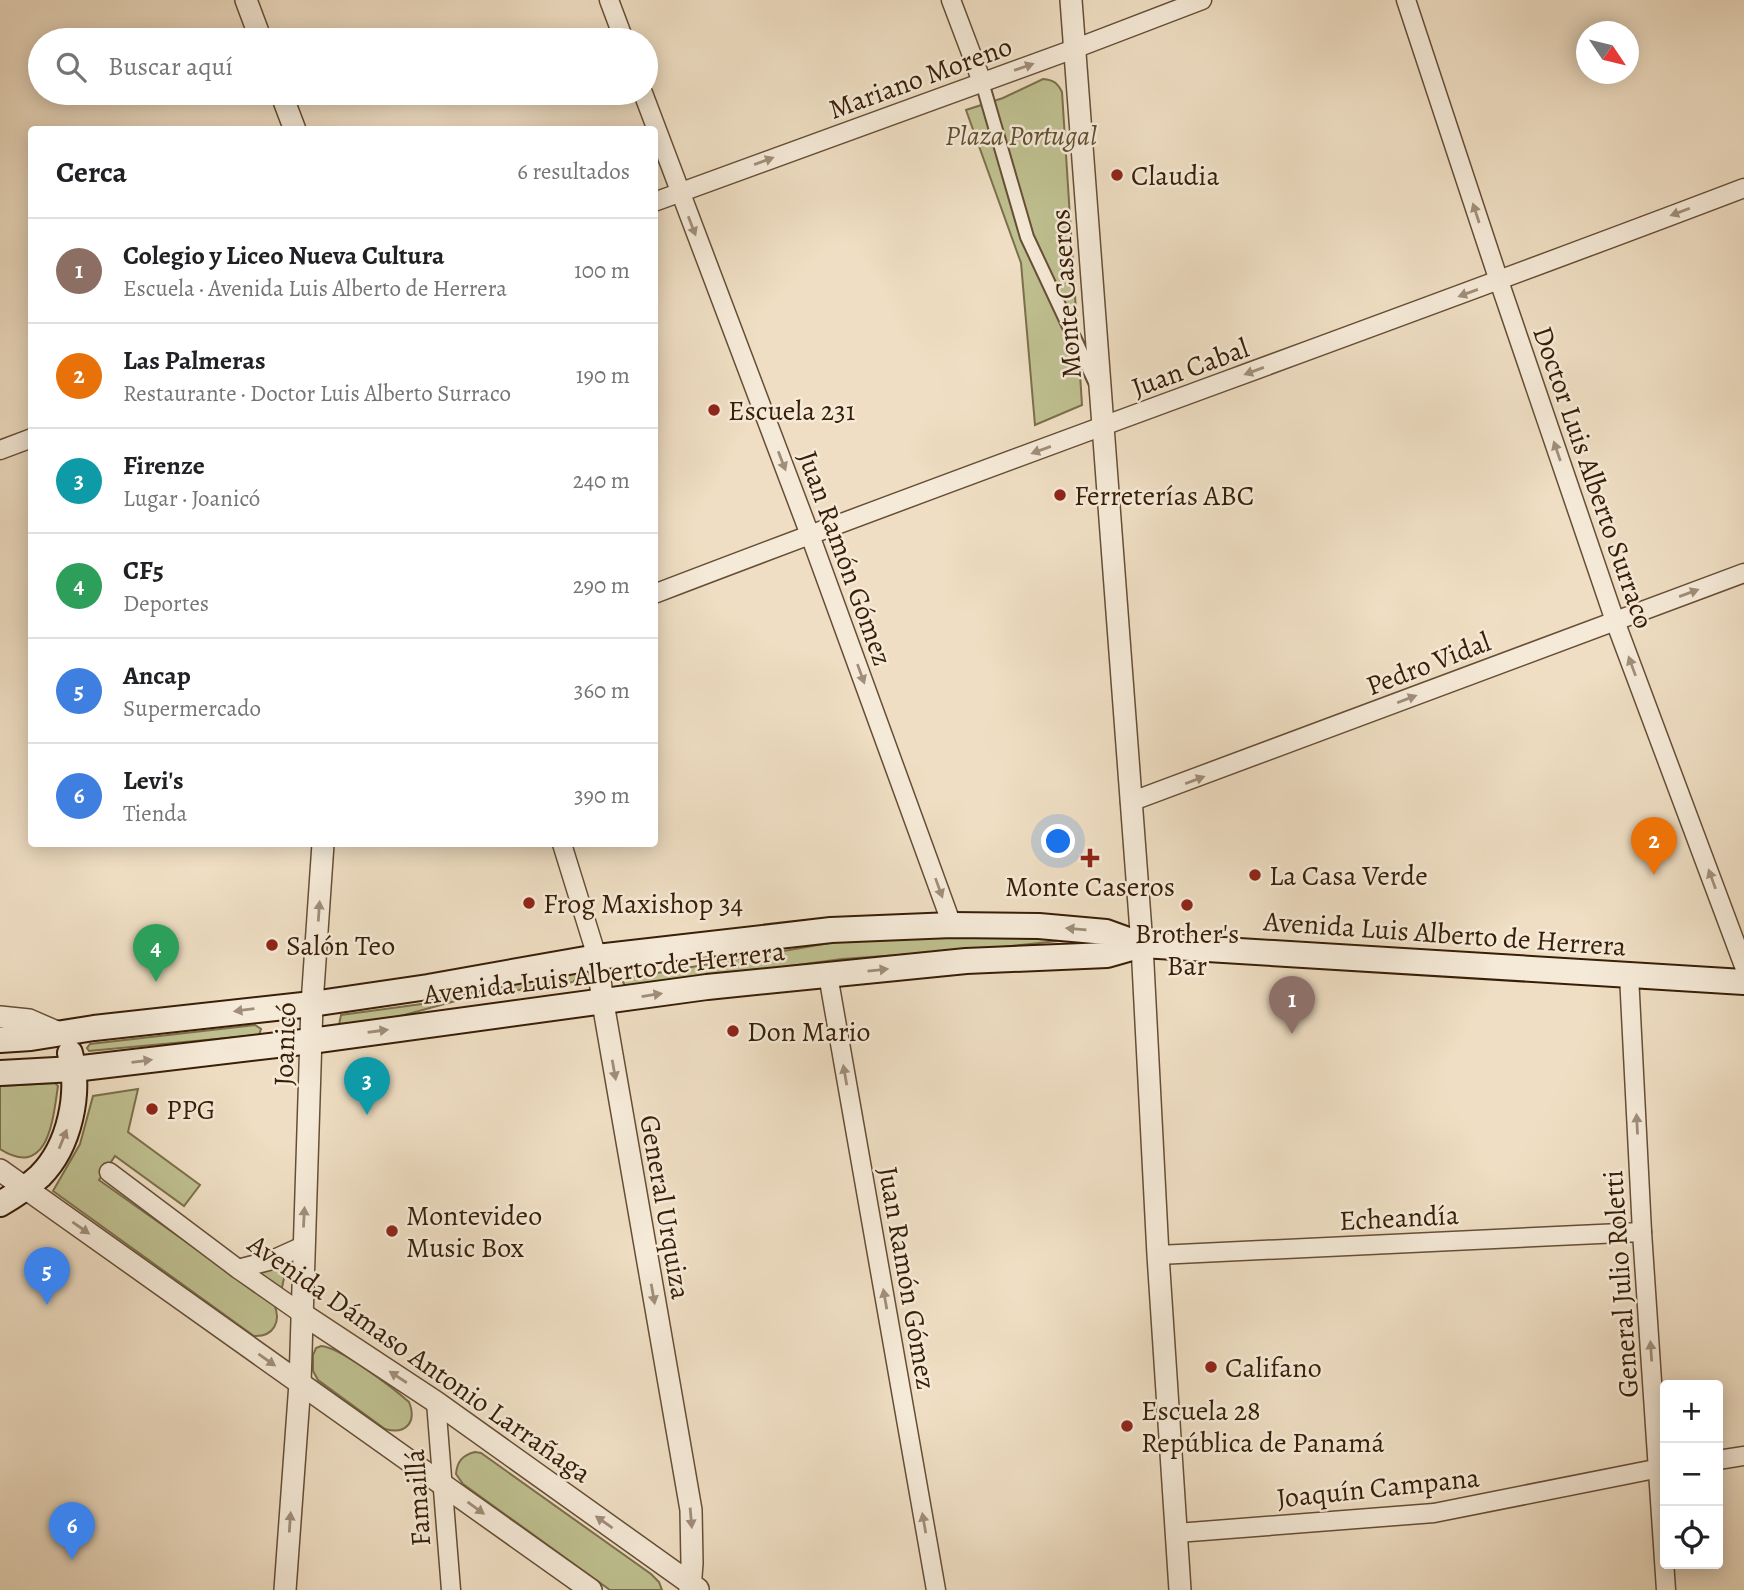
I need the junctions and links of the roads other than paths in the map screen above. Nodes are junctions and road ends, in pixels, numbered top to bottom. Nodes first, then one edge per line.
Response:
1 (246, 0) edge
2 (609, 0) edge
3 (951, 0) edge
4 (1071, 0) edge
5 (1202, 0) edge
6 (1406, 0) edge
7 (256, 28) edge
8 (620, 28) edge
9 (1074, 49) junction
10 (982, 82) junction
11 (286, 105) edge
12 (647, 105) edge
13 (293, 126) edge
14 (655, 126) edge
15 (658, 134) edge
16 (1744, 188) edge
17 (679, 192) junction
18 (658, 200) edge
19 (1499, 281) junction
20 (1101, 396) junction
21 (1103, 427) junction
22 (28, 440) edge
23 (0, 450) edge
24 (810, 535) junction
25 (1744, 573) edge
26 (658, 592) edge
27 (1615, 621) junction
28 (1130, 803) junction
29 (323, 847) edge
30 (563, 847) edge
31 (952, 925) junction
32 (1142, 945) junction
33 (597, 957) junction
34 (1744, 966) edge
35 (828, 975) junction
36 (1629, 975) junction
37 (1744, 982) edge
38 (603, 1003) junction
39 (312, 1004) junction
40 (0, 1017) edge
41 (59, 1033) junction
42 (0, 1040) edge
43 (311, 1041) junction
44 (74, 1069) junction
45 (0, 1073) edge
46 (0, 1170) edge
47 (109, 1172) dead end
48 (26, 1188) junction
49 (0, 1205) edge
50 (1642, 1232) junction
51 (303, 1246) junction
52 (1158, 1255) junction
53 (238, 1269) junction
54 (301, 1313) junction
55 (300, 1383) junction
56 (436, 1402) junction
57 (1660, 1444) edge
58 (1744, 1456) edge
59 (1723, 1459) edge
60 (1660, 1467) edge
61 (442, 1484) junction
62 (1663, 1506) edge
63 (1177, 1533) junction
64 (694, 1588) edge
65 (285, 1590) edge
66 (451, 1590) edge
67 (591, 1590) edge
68 (936, 1590) edge
69 (1180, 1590) edge
70 (1666, 1590) edge

1 - 7 street
2 - 8 street
3 - 10 street
4 - 9 street, Monte Caseros
5 - 9 street, Mariano Moreno
19 -> 6 street, Doctor Luis Alberto Surraco
10 -> 9 street, Mariano Moreno
9 - 20 street, Monte Caseros
17 -> 10 street, Mariano Moreno
10 - 20 street
11 - 13 street
12 - 14 street, Juan Ramón Gómez
15 - 17 street, Juan Ramón Gómez
16 -> 19 street, Juan Cabal
17 - 18 street, Mariano Moreno
17 -> 24 street, Juan Ramón Gómez
19 -> 21 street, Juan Cabal
27 -> 19 street, Doctor Luis Alberto Surraco
20 - 21 street, Monte Caseros
21 -> 24 street, Juan Cabal
21 - 28 street, Monte Caseros
22 - 23 street
24 - 26 street, Juan Cabal
24 -> 31 street, Juan Ramón Gómez
27 -> 25 street, Pedro Vidal
28 -> 27 street, Pedro Vidal
34 -> 27 street, Doctor Luis Alberto Surraco
28 - 32 street, Monte Caseros
39 -> 29 street, Joanicó
30 - 33 street, General Urquiza
32 -> 31 main road, Avenida Luis Alberto de Herrera
31 - 33 main road, Avenida Luis Alberto de Herrera
35 -> 32 main road, Avenida Luis Alberto de Herrera
32 - 36 main road, Avenida Luis Alberto de Herrera
32 - 52 street, Monte Caseros
33 - 38 street, General Urquiza
33 - 39 main road, Avenida Luis Alberto de Herrera
38 -> 35 main road, Avenida Luis Alberto de Herrera
68 -> 35 street, Juan Ramón Gómez
36 - 37 main road, Avenida Luis Alberto de Herrera
50 -> 36 street, General Julio Roletti
43 -> 38 main road, Avenida Luis Alberto de Herrera
38 -> 64 street, General Urquiza
39 -> 41 main road, Avenida Luis Alberto de Herrera
39 - 43 street, Joanicó
40 - 41 street, Avenida Luis Alberto de Herrera
41 - 42 main road, Avenida Luis Alberto de Herrera
41 - 44 main road
44 -> 43 main road, Avenida Luis Alberto de Herrera
51 -> 43 street, Joanicó
44 - 45 main road, Avenida Luis Alberto de Herrera
48 -> 44 main road
46 - 48 street
47 - 53 street, Avenida Dámaso Antonio Larrañaga
48 - 49 main road
48 -> 55 street
50 - 52 street, Echeandía
57 -> 50 street, General Julio Roletti
51 - 53 street
51 - 54 street, Joanicó
52 - 63 street, Monte Caseros
53 - 54 street, Avenida Dámaso Antonio Larrañaga
54 - 55 street, Joanicó
56 -> 54 street, Avenida Dámaso Antonio Larrañaga
55 - 61 street
65 -> 55 street, Joanicó
56 - 61 street, Famaillá
64 -> 56 street, Avenida Dámaso Antonio Larrañaga
58 - 59 street
60 - 63 street, Joaquín Campana
61 - 66 street, Famaillá
61 -> 67 street
62 - 70 street, General Julio Roletti
63 - 69 street, Monte Caseros

